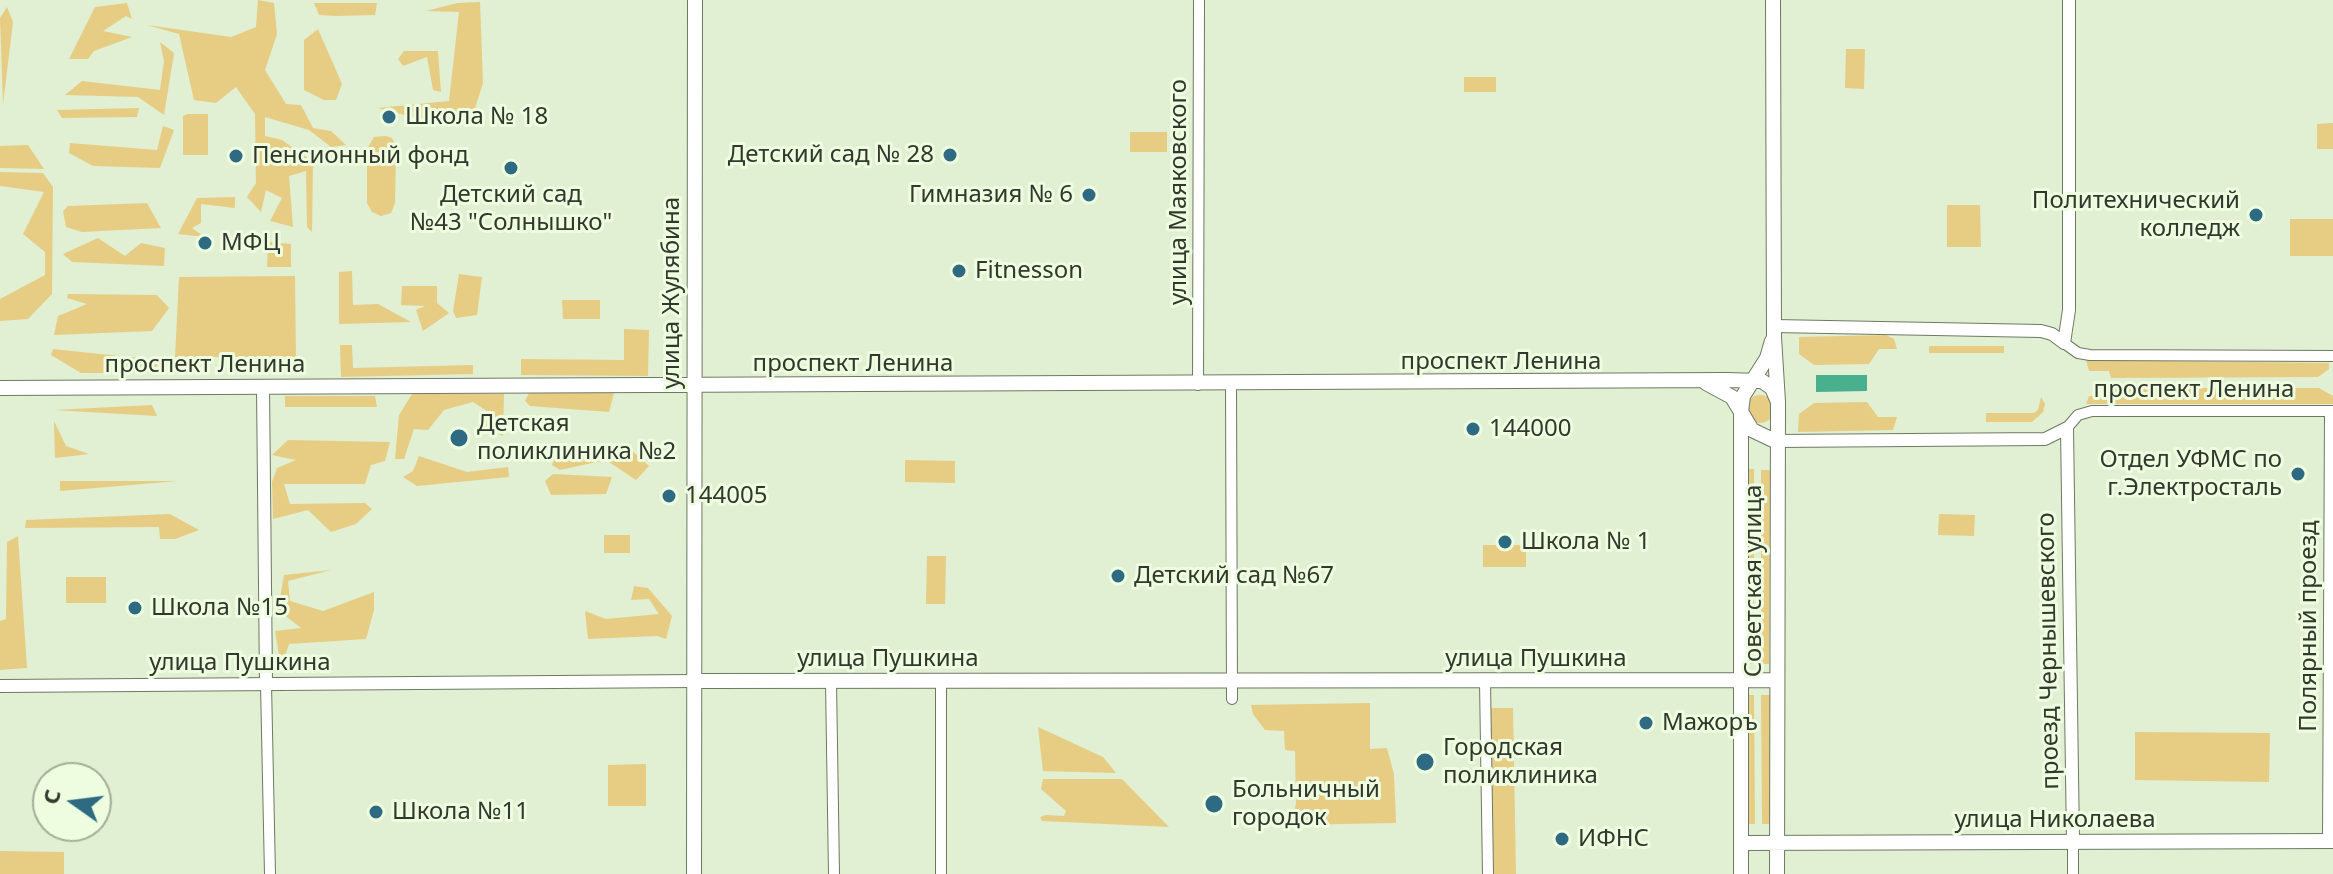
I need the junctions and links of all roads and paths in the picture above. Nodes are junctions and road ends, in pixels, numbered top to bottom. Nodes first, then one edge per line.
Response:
1 (695, 0) edge
2 (1199, 0) edge
3 (1773, 0) edge
4 (2069, 0) edge
5 (1774, 331) junction
6 (2064, 343) junction
7 (2333, 356) edge
8 (1752, 381) junction
9 (1706, 383) junction
10 (1198, 385) junction
11 (1231, 385) junction
12 (695, 386) junction
13 (263, 387) junction
14 (0, 388) edge
15 (1778, 402) junction
16 (2332, 411) edge
17 (1741, 412) junction
18 (1776, 423) junction
19 (2067, 428) junction
20 (1752, 430) junction
21 (1775, 441) junction
22 (941, 680) junction
23 (1232, 680) junction
24 (1740, 680) junction
25 (1776, 680) junction
26 (695, 681) junction
27 (831, 681) junction
28 (1485, 681) junction
29 (266, 684) junction
30 (0, 686) edge
31 (1232, 699) dead end
32 (2331, 841) edge
33 (2073, 842) junction
34 (1741, 843) junction
35 (1777, 843) junction
36 (270, 874) edge
37 (694, 874) edge
38 (834, 874) edge
39 (941, 874) edge
40 (1488, 874) edge
41 (1741, 874) edge
42 (1777, 874) edge
43 (2073, 874) edge

1 - 12 main road, улица Жулябина
2 - 10 street, улица Маяковского
3 - 5 main road, Советская улица
4 - 6 street
5 - 6 street, проспект Ленина
5 - 8 main road, Советская улица
5 - 15 main road, Советская улица
6 - 7 street, проспект Ленина
8 - 9 main road, проспект Ленина
8 - 15 main road
8 - 17 main road
9 - 11 main road, проспект Ленина
9 - 17 main road
10 - 11 main road, проспект Ленина
10 - 12 main road, проспект Ленина
11 - 23 street
12 - 13 main road, проспект Ленина
12 - 26 main road, улица Жулябина
13 - 14 main road, проспект Ленина
13 - 29 street
15 - 18 main road, Советская улица
16 - 19 street, проспект Ленина
16 - 32 street, Полярный проезд
17 - 20 main road
17 - 24 main road, Советская улица
18 - 20 main road
18 - 21 main road, Советская улица
19 - 21 street, проспект Ленина
19 - 33 street, проезд Чернышевского
20 - 21 main road, проспект Ленина
21 - 25 main road, Советская улица
22 - 23 main road, улица Пушкина
22 - 27 main road, улица Пушкина
22 - 39 street
23 - 28 main road, улица Пушкина
23 - 31 street
24 - 25 main road, улица Пушкина
24 - 28 main road, улица Пушкина
24 - 34 main road, Советская улица
25 - 35 main road, Советская улица
26 - 27 main road, улица Пушкина
26 - 29 street, улица Пушкина
26 - 37 main road, улица Жулябина
27 - 38 street
28 - 40 street
29 - 30 street, улица Пушкина
29 - 36 street
32 - 33 main road, улица Николаева
33 - 35 main road, улица Николаева
33 - 43 street, проезд Чернышевского
34 - 35 main road, улица Николаева
34 - 41 main road, Советская улица
35 - 42 main road, Советская улица

